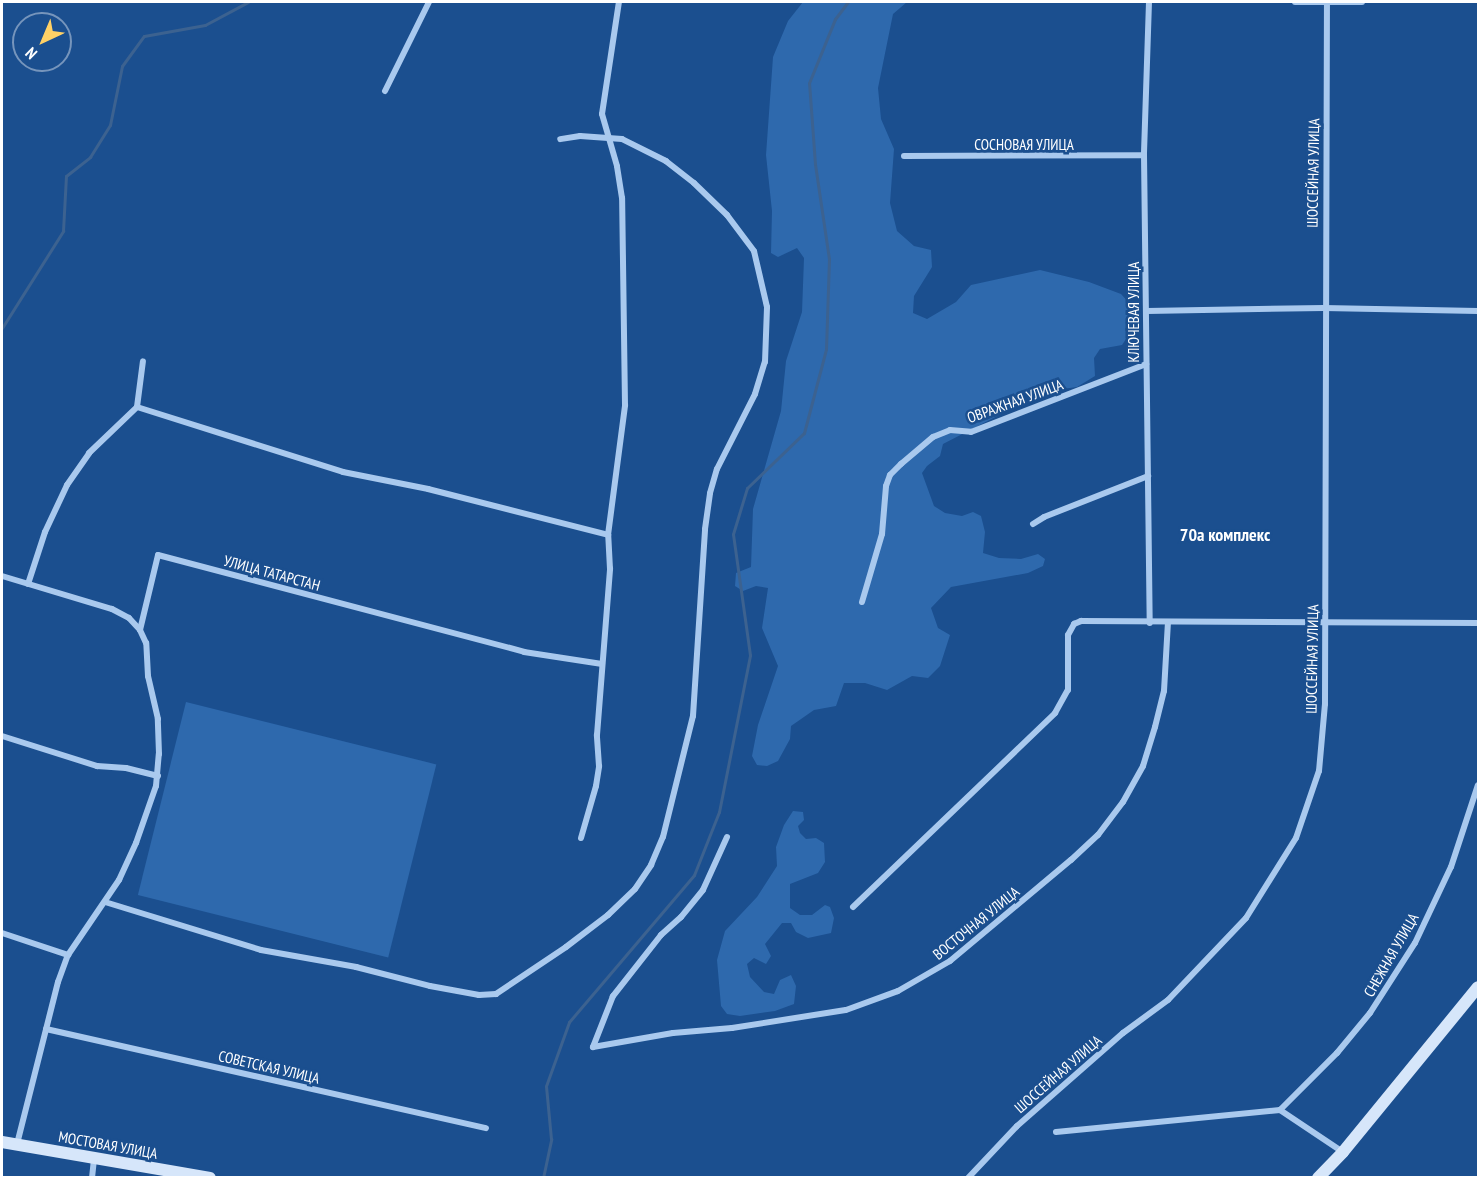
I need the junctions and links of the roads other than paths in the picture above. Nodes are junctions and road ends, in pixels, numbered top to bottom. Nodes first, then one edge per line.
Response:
1 (429, 2) edge
2 (619, 2) edge
3 (1149, 2) edge
4 (1295, 2) edge
5 (1327, 2) edge
6 (1362, 2) edge
7 (385, 91) dead end
8 (607, 136) junction
9 (560, 139) dead end
10 (1144, 155) junction
11 (904, 156) dead end
12 (1324, 308) junction
13 (1479, 310) edge
14 (1147, 311) junction
15 (142, 361) dead end
16 (1146, 364) junction
17 (137, 407) junction
18 (1148, 476) junction
19 (1033, 524) dead end
20 (608, 535) junction
21 (2, 576) edge
22 (28, 584) junction
23 (862, 602) dead end
24 (1168, 622) junction
25 (1324, 622) junction
26 (1150, 623) junction
27 (1479, 623) edge
28 (140, 630) junction
29 (602, 663) junction
30 (2, 736) edge
31 (158, 776) junction
32 (1479, 785) edge
33 (727, 837) dead end
34 (580, 838) dead end
35 (105, 902) junction
36 (853, 907) dead end
37 (2, 933) edge
38 (68, 955) junction
39 (1479, 987) edge
40 (46, 1029) junction
41 (1280, 1110) junction
42 (486, 1128) dead end
43 (1056, 1132) dead end
44 (2, 1142) edge
45 (17, 1144) junction
46 (1342, 1152) junction
47 (94, 1158) junction
48 (92, 1178) edge
49 (210, 1178) edge
50 (968, 1178) edge
51 (1318, 1178) edge

1 - 7 street
2 - 8 street
3 - 10 street, КЛЮЧЕВАЯ УЛИЦА
4 - 5 street
5 - 6 street
5 - 12 street, ШОССЕЙНАЯ УЛИЦА
8 - 9 street
8 - 20 street
8 - 35 street
10 - 11 street, СОСНОВАЯ УЛИЦА
10 - 14 street, КЛЮЧЕВАЯ УЛИЦА
12 - 13 street
12 - 14 street
12 - 25 street, ШОССЕЙНАЯ УЛИЦА
14 - 16 street, КЛЮЧЕВАЯ УЛИЦА
15 - 17 street
16 - 18 street, КЛЮЧЕВАЯ УЛИЦА
16 - 23 street, ОВРАЖНАЯ УЛИЦА
17 - 20 street
17 - 22 street
18 - 19 street
18 - 26 street, КЛЮЧЕВАЯ УЛИЦА
20 - 29 street
21 - 22 street
22 - 28 street
24 - 25 street
24 - 26 street
24 - 33 street, ВОСТОЧНАЯ УЛИЦА
25 - 27 street
25 - 50 street, ШОССЕЙНАЯ УЛИЦА
26 - 36 street
28 - 29 street, УЛИЦА ТАТАРСТАН
28 - 31 street
29 - 34 street
30 - 31 street
31 - 35 street
32 - 41 street, СНЕЖНАЯ УЛИЦА
35 - 38 street
37 - 38 street
38 - 40 street
39 - 46 main road
40 - 42 street, СОВЕТСКАЯ УЛИЦА
40 - 45 street
41 - 43 street
41 - 46 street
44 - 45 main road, МОСТОВАЯ УЛИЦА
45 - 47 main road, МОСТОВАЯ УЛИЦА
46 - 51 main road
47 - 48 street
47 - 49 main road, МОСТОВАЯ УЛИЦА

